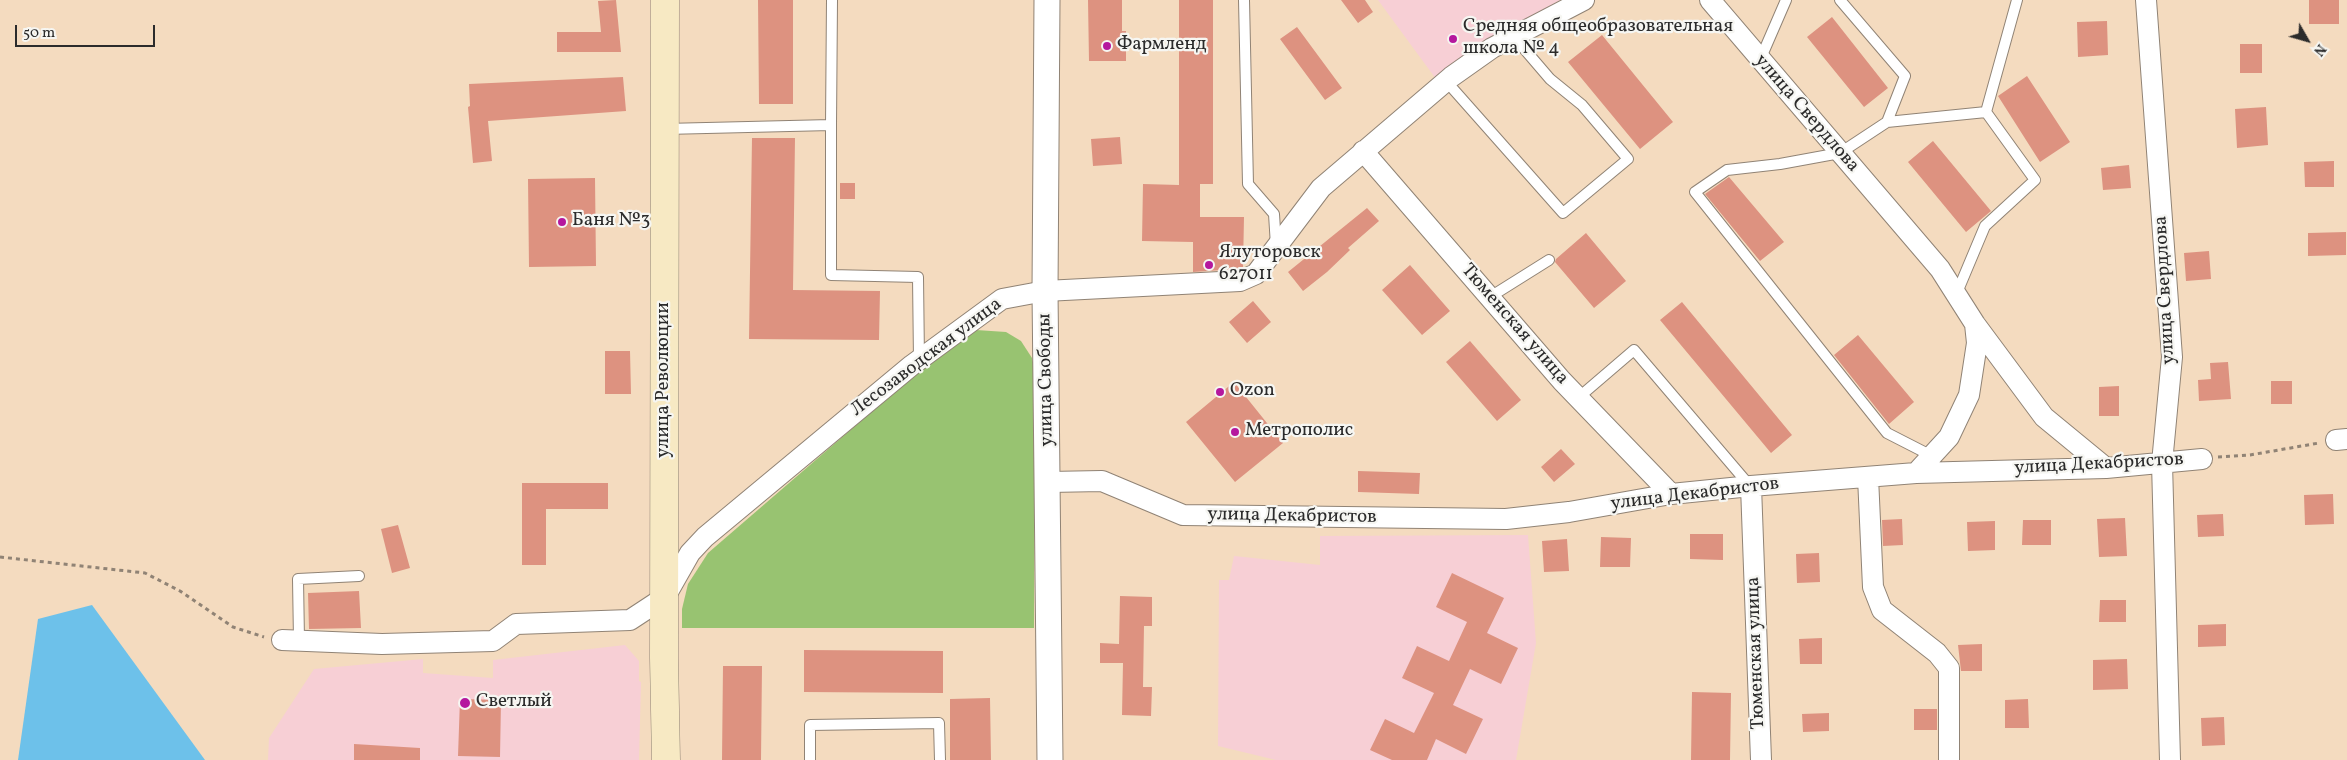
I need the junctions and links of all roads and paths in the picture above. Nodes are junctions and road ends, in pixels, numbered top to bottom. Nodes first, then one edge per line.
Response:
1 (665, 0) edge
2 (832, 0) edge
3 (1047, 0) edge
4 (1244, 0) edge
5 (1584, 0) edge
6 (1710, 0) edge
7 (1786, 0) edge
8 (1840, 0) edge
9 (2017, 0) edge
10 (2146, 0) edge
11 (1514, 36) junction
12 (1760, 60) junction
13 (1446, 81) junction
14 (1986, 112) junction
15 (1887, 122) junction
16 (831, 125) junction
17 (665, 128) junction
18 (1363, 151) junction
19 (1840, 153) junction
20 (1276, 249) junction
21 (1549, 260) dead end
22 (1045, 291) junction
23 (1956, 295) junction
24 (1490, 297) junction
25 (1975, 324) junction
26 (919, 360) junction
27 (1578, 398) junction
28 (2342, 440) edge
29 (1932, 456) junction
30 (2202, 459) joint
31 (2162, 463) junction
32 (2106, 468) junction
33 (1916, 473) junction
34 (1868, 477) junction
35 (1049, 482) junction
36 (1750, 486) junction
37 (1671, 494) junction
38 (0, 557) edge
39 (358, 576) dead end
40 (665, 596) junction
41 (291, 640) junction
42 (666, 760) edge
43 (810, 760) edge
44 (940, 760) edge
45 (1050, 760) edge
46 (1762, 760) edge
47 (1949, 760) edge
48 (2170, 760) edge

1 - 17 main road, улица Революции
2 - 16 lane
3 - 22 street, улица Свободы
4 - 20 lane
5 - 11 street, Лесозаводская улица
6 - 12 street, улица Свердлова
7 - 12 lane
8 - 15 lane
9 - 14 lane
10 - 31 street, улица Свердлова
11 - 13 street, Лесозаводская улица
11 - 13 lane
12 - 19 street, улица Свердлова
13 - 18 street, Лесозаводская улица
14 - 15 lane
14 - 23 lane
15 - 19 lane
16 - 17 lane
16 - 26 lane
17 - 40 main road, улица Революции
18 - 20 street, Лесозаводская улица
18 - 24 street, Тюменская улица
19 - 23 street, улица Свердлова
19 - 29 lane
20 - 22 street, Лесозаводская улица
21 - 24 lane
22 - 26 street, Лесозаводская улица
22 - 35 street, улица Свободы
23 - 25 street, улица Свердлова
24 - 27 street, Тюменская улица
25 - 29 street
25 - 32 street, улица Свердлова
26 - 40 street, Лесозаводская улица
27 - 36 lane
27 - 37 street, Тюменская улица
28 - 30 path, улица Декабристов
29 - 33 street
30 - 31 street, улица Декабристов
31 - 32 street, улица Декабристов
31 - 48 street, улица Свердлова
32 - 33 street, улица Декабристов
33 - 34 street, улица Декабристов
34 - 36 street, улица Декабристов
34 - 47 street
35 - 37 street, улица Декабристов
35 - 45 street, улица Свободы
36 - 37 street, улица Декабристов
36 - 46 street, Тюменская улица
38 - 41 path
39 - 41 lane
40 - 41 street, Лесозаводская улица
40 - 42 main road, улица Революции
43 - 44 lane

